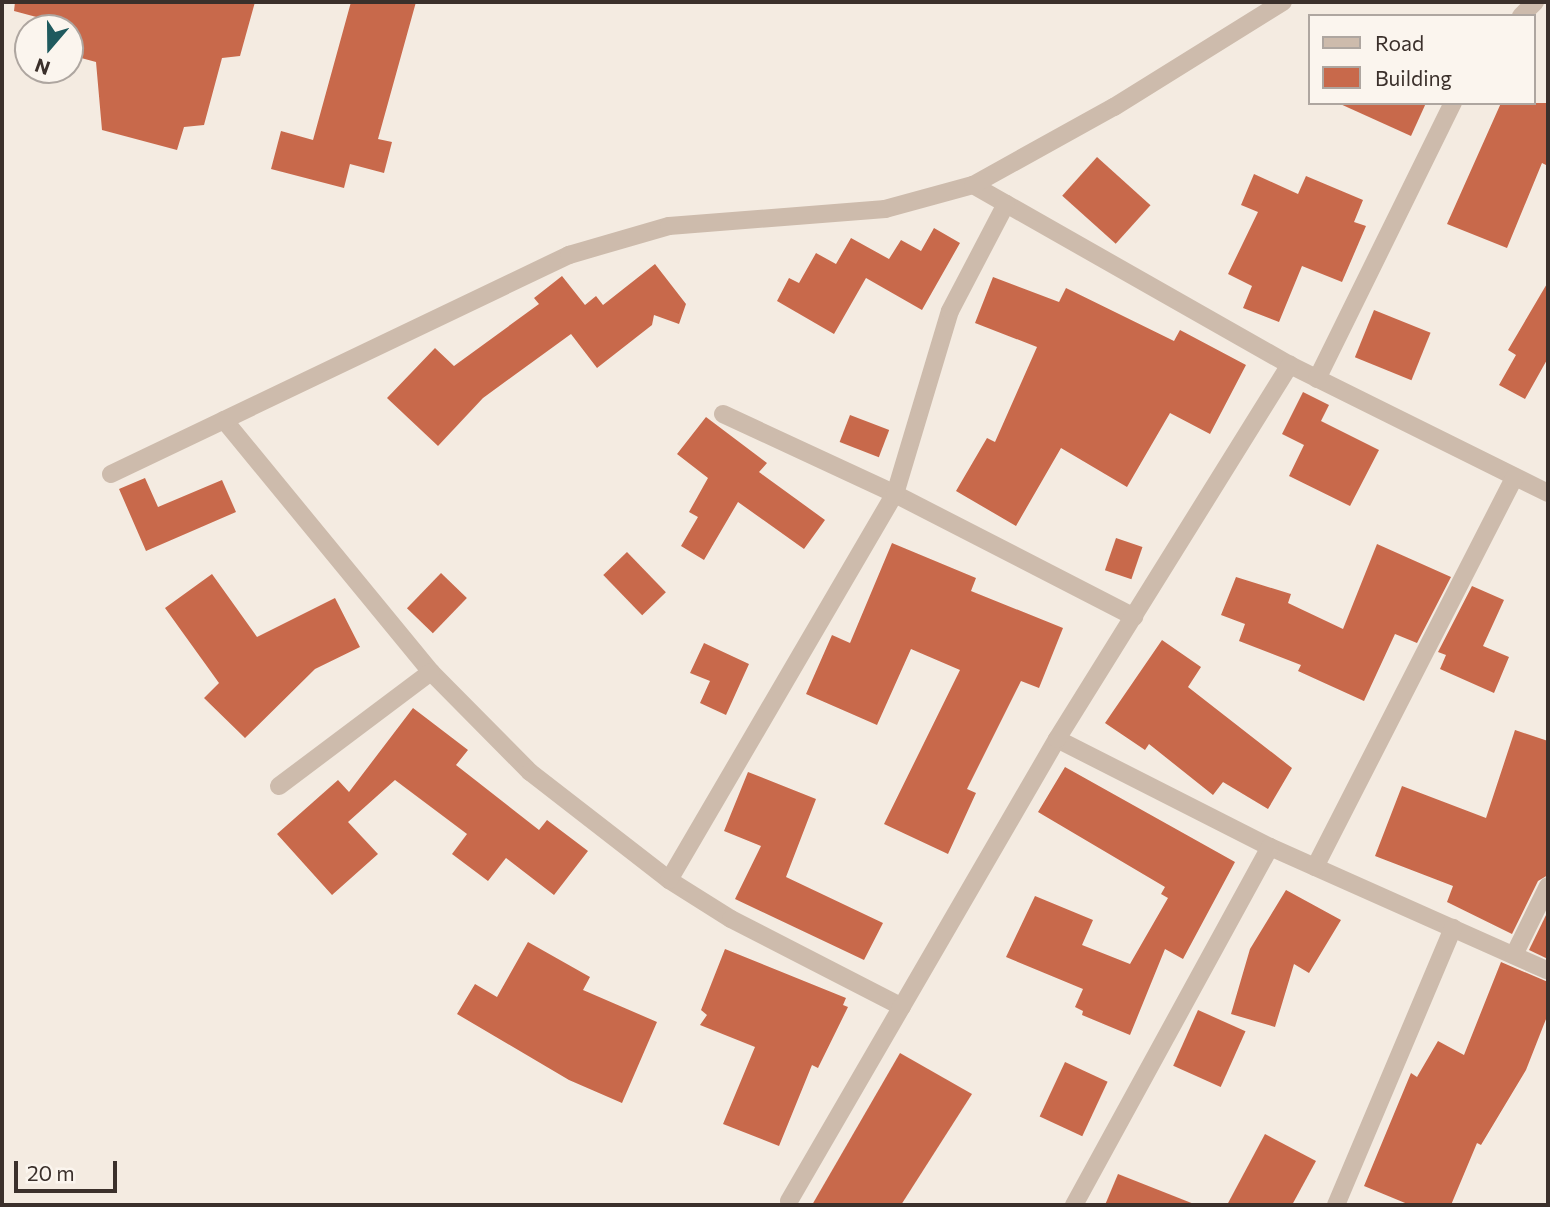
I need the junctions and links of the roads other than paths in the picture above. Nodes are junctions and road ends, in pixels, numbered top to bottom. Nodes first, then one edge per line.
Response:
1 (1283, 2) edge
2 (1452, 105) edge
3 (973, 185) junction
4 (1006, 204) junction
5 (1290, 365) junction
6 (1317, 379) junction
7 (723, 414) dead end
8 (224, 420) junction
9 (111, 474) dead end
10 (1515, 477) junction
11 (1548, 493) edge
12 (895, 494) junction
13 (1134, 617) junction
14 (431, 672) junction
15 (1058, 739) junction
16 (279, 786) dead end
17 (1270, 847) junction
18 (1315, 867) junction
19 (668, 880) junction
20 (1548, 886) edge
21 (1453, 928) junction
22 (1514, 955) junction
23 (1548, 971) edge
24 (902, 1007) junction
25 (789, 1201) dead end
26 (1074, 1205) edge
27 (1336, 1205) edge

1 - 3 street
2 - 6 street
3 - 4 street
3 - 8 street
4 - 5 street
4 - 12 street
5 - 6 street
5 - 13 street
6 - 10 street
7 - 12 street
8 - 9 street
8 - 14 street
10 - 11 street
10 - 18 street
12 - 13 street
12 - 19 street
13 - 15 street
14 - 16 street
14 - 19 street
15 - 17 street
15 - 24 street
17 - 18 street
17 - 26 street
18 - 21 street
19 - 24 street
20 - 22 street
21 - 22 street
21 - 27 street
22 - 23 street
24 - 25 street

